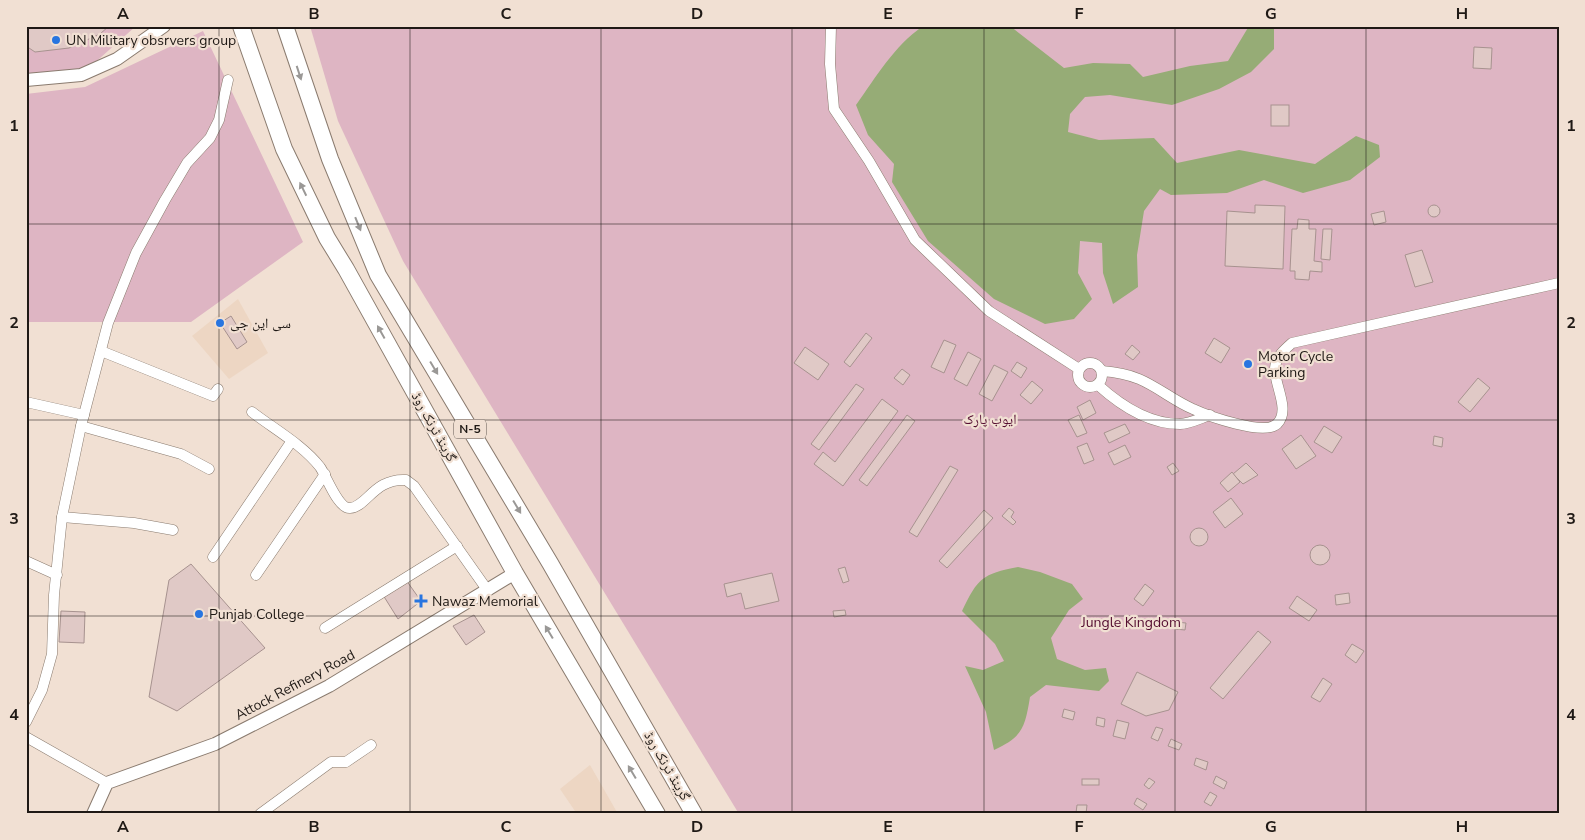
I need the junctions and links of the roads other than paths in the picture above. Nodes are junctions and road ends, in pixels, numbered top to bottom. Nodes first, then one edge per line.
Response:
1 (164, 26) edge
2 (241, 26) edge
3 (285, 26) edge
4 (831, 26) edge
5 (26, 80) edge
6 (228, 80) dead end
7 (1559, 283) edge
8 (101, 350) junction
9 (1079, 369) junction
10 (1102, 371) junction
11 (1098, 384) junction
12 (218, 388) dead end
13 (27, 405) edge
14 (252, 412) dead end
15 (84, 415) junction
16 (1210, 415) junction
17 (81, 426) junction
18 (291, 442) junction
19 (209, 469) dead end
20 (325, 474) junction
21 (62, 517) junction
22 (173, 530) dead end
23 (457, 546) junction
24 (213, 557) dead end
25 (26, 561) edge
26 (515, 573) junction
27 (57, 575) junction
28 (256, 575) dead end
29 (488, 591) junction
30 (325, 628) dead end
31 (26, 722) edge
32 (26, 737) edge
33 (371, 745) dead end
34 (107, 783) junction
35 (93, 814) edge
36 (260, 814) edge
37 (657, 814) edge
38 (694, 814) edge

1 - 5 street
26 -> 2 highway, گرینڈ ٹرنک روڈ / N-5
3 -> 38 highway, گرینڈ ٹرنک روڈ / N-5
4 - 9 street
6 - 8 street
7 - 16 street
8 - 12 street
8 - 15 street
9 - 10 street
9 - 11 street
10 - 11 street
10 - 16 street
11 - 16 street
13 - 15 street
14 - 18 street
15 - 17 street
17 - 19 street
17 - 21 street
18 - 20 street
18 - 24 street
20 - 23 street
20 - 28 street
21 - 22 street
21 - 27 street
23 - 29 street
23 - 30 street
25 - 27 street
26 - 29 street, Attock Refinery Road
37 -> 26 highway, گرینڈ ٹرنک روڈ / N-5
27 - 31 street
29 - 34 street, Attock Refinery Road
32 - 34 street
33 - 36 street
34 - 35 street

